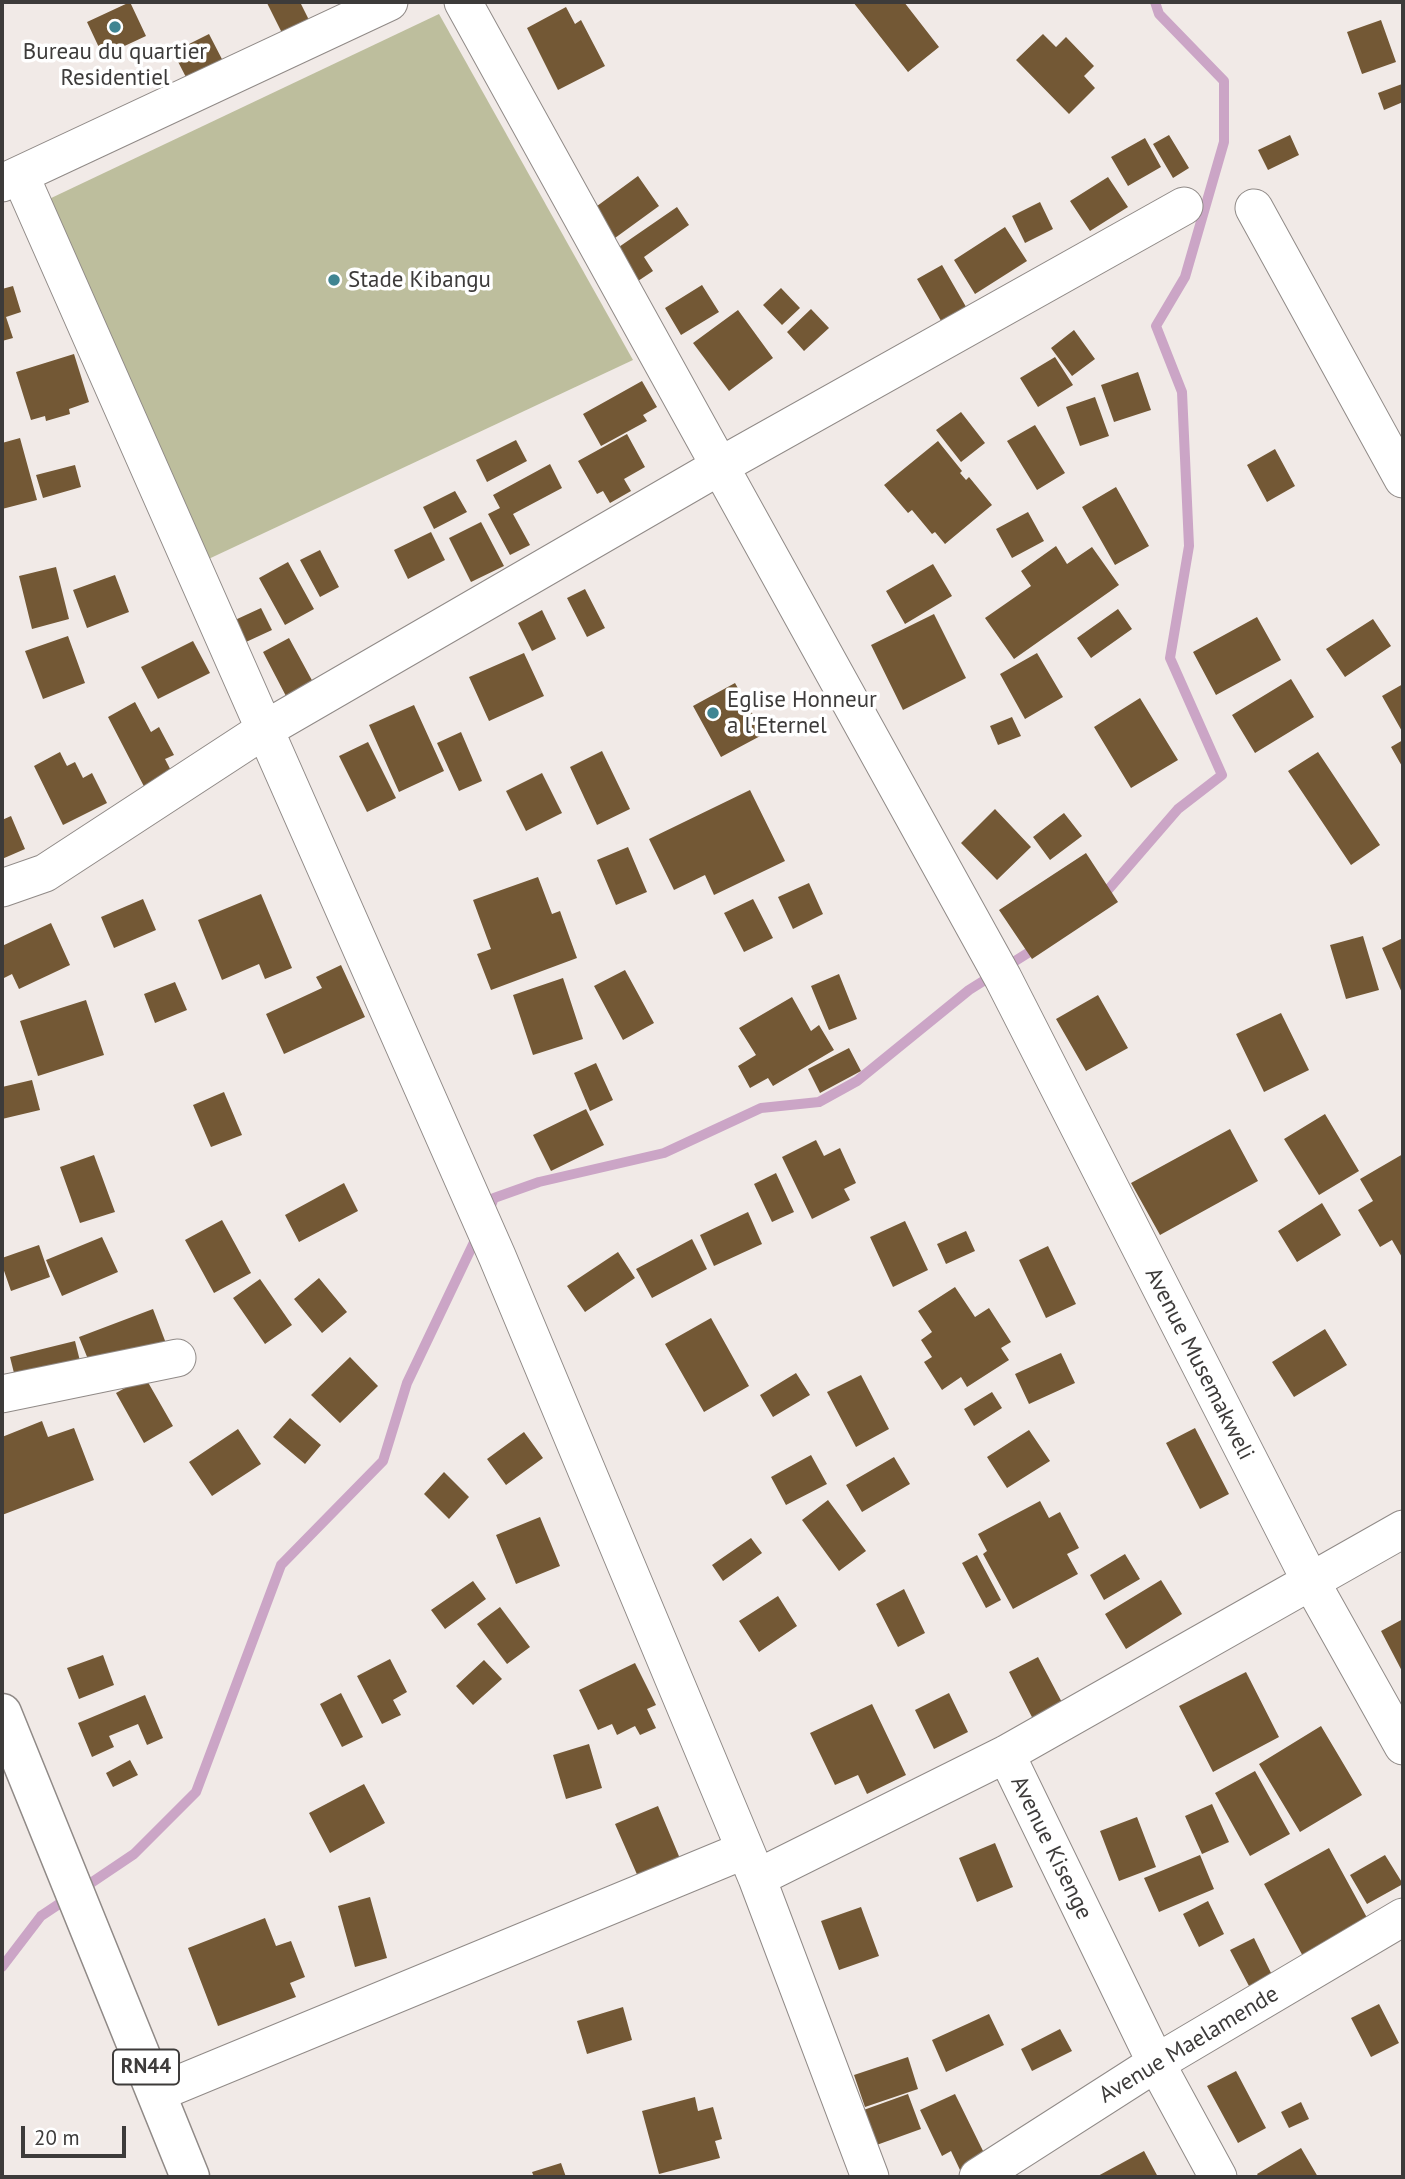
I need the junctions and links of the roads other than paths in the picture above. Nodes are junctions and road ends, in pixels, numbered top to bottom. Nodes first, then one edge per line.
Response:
1 (389, 2) edge
2 (463, 2) edge
3 (11, 179) edge
4 (1184, 206) dead end
5 (1254, 208) dead end
6 (720, 466) junction
7 (1403, 479) edge
8 (264, 730) junction
9 (2, 888) edge
10 (177, 1357) dead end
11 (2, 1394) edge
12 (1403, 1529) edge
13 (1310, 1580) junction
14 (2, 1713) edge
15 (1403, 1746) edge
16 (1006, 1754) junction
17 (751, 1864) junction
18 (1403, 1917) edge
19 (1156, 2063) junction
20 (157, 2093) junction
21 (190, 2177) edge
22 (870, 2177) edge
23 (978, 2177) edge
24 (1218, 2177) edge

1 - 3 street
2 - 6 street, Avenue Musemakweli
3 - 8 street
4 - 6 street
5 - 7 street
6 - 8 street
6 - 13 street, Avenue Musemakweli
8 - 9 street
8 - 17 street
10 - 11 street
12 - 13 street, Avenue Kisenge
13 - 15 street, Avenue Musemakweli
13 - 16 street, Avenue Kisenge
14 - 20 main road, RN44
16 - 17 street
16 - 19 street, Avenue Kisenge
17 - 20 street
17 - 22 street
18 - 19 street, Avenue Maelamende
19 - 23 street, Avenue Maelamende
19 - 24 street, Avenue Kisenge
20 - 21 main road, RN44

